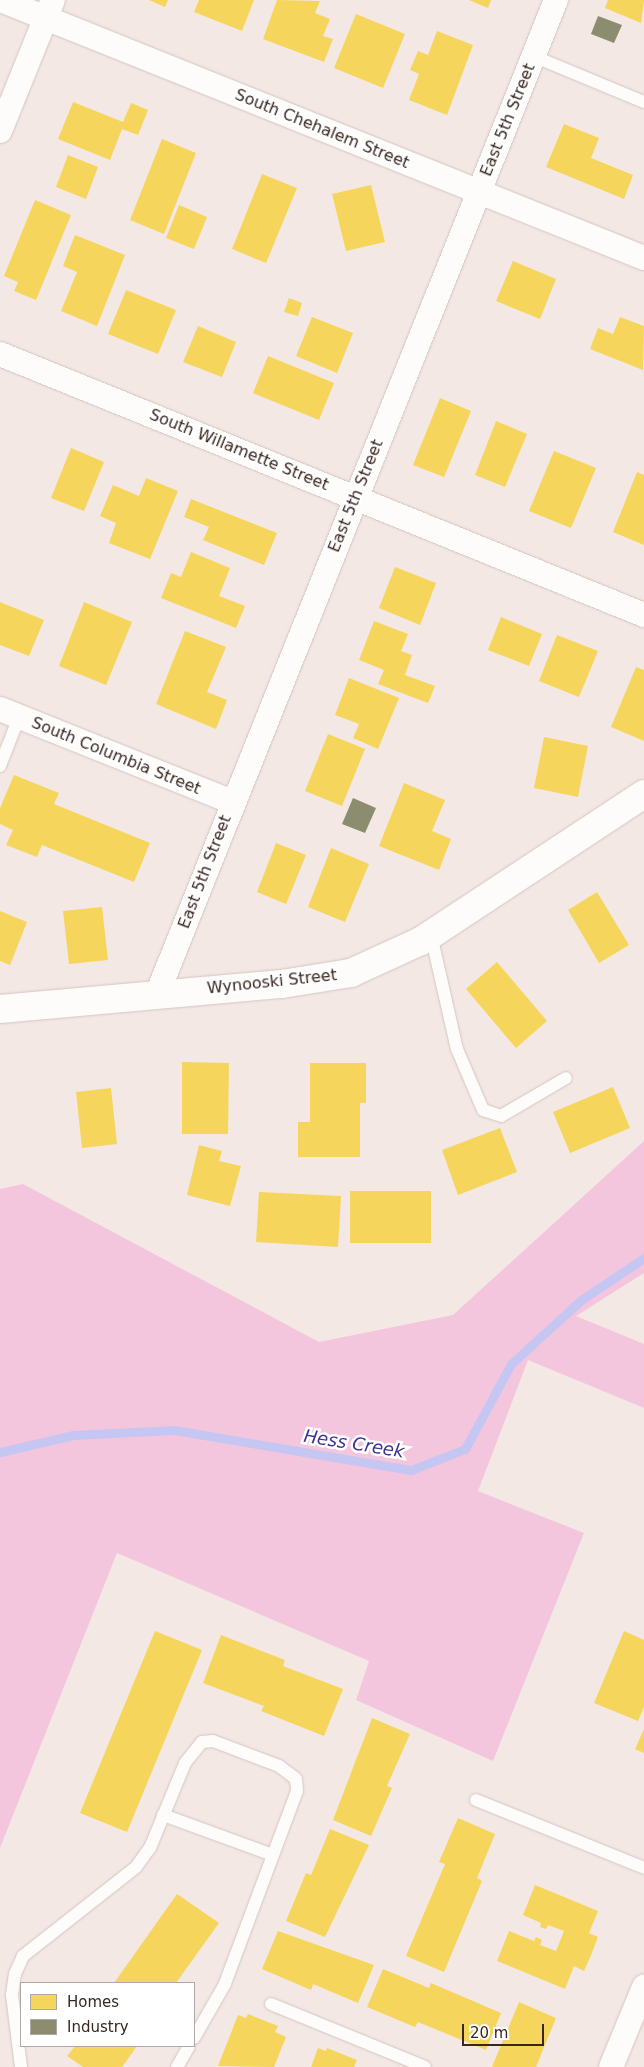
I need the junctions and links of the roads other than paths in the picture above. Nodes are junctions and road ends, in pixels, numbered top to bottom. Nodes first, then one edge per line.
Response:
1 (1, 0) edge
2 (556, 0) edge
3 (49, 9) edge
4 (534, 56) junction
5 (644, 102) edge
6 (0, 131) edge
7 (479, 192) junction
8 (644, 258) edge
9 (0, 354) edge
10 (355, 497) junction
11 (644, 615) edge
12 (9, 713) edge
13 (0, 766) edge
14 (644, 794) edge
15 (232, 802) junction
16 (431, 935) junction
17 (158, 992) junction
18 (0, 1009) edge
19 (566, 1078) dead end
20 (476, 1800) dead end
21 (163, 1815) junction
22 (273, 1855) junction
23 (644, 1868) edge
24 (644, 1987) edge
25 (271, 2004) dead end
26 (195, 2036) edge
27 (188, 2047) edge
28 (20, 2067) edge
29 (176, 2067) edge
30 (425, 2067) edge
31 (611, 2067) edge

1 - 3 street, South Chehalem Street
2 - 4 street, East 5th Street
3 - 6 street
3 - 7 street, South Chehalem Street
4 - 5 lane
4 - 7 street, East 5th Street
7 - 8 street, South Chehalem Street
7 - 10 street, East 5th Street
9 - 10 street, South Willamette Street
10 - 11 street, South Willamette Street
10 - 15 street, East 5th Street
12 - 13 lane
12 - 15 street, South Columbia Street
14 - 16 main road, Wynooski Street
15 - 17 street, East 5th Street
16 - 17 main road, Wynooski Street
16 - 19 lane
17 - 18 main road, Wynooski Street
20 - 23 lane
21 - 22 lane
21 - 22 lane
21 - 28 lane
22 - 26 lane
24 - 31 street
25 - 30 lane
27 - 29 lane

